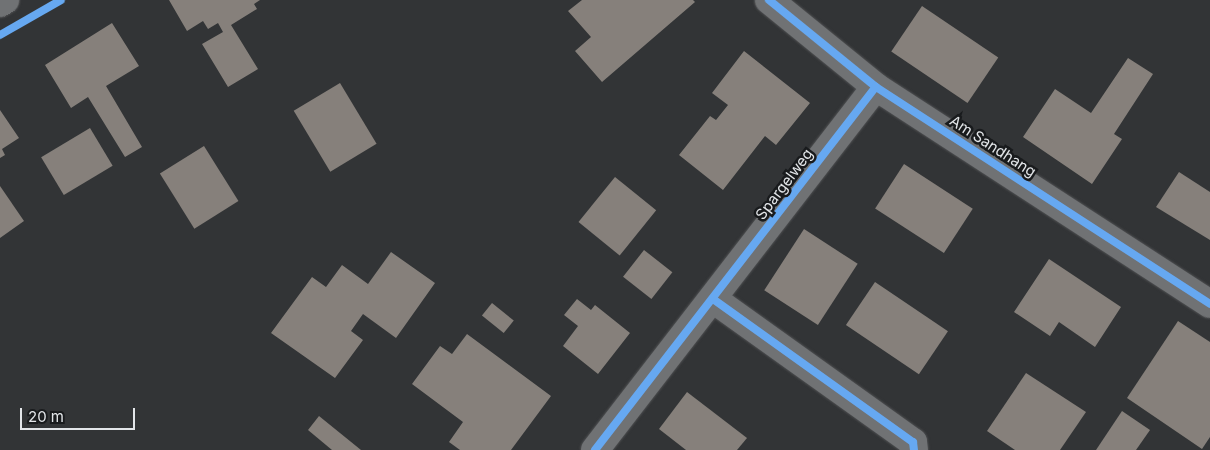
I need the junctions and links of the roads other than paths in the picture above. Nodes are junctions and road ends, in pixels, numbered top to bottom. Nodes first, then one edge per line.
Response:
1 (5, 0) edge
2 (768, 0) edge
3 (0, 3) edge
4 (876, 87) junction
5 (713, 299) junction
6 (1210, 304) edge
7 (596, 450) edge
8 (914, 450) edge

1 - 3 street
2 - 4 street, Am Sandhang
4 - 5 street, Spargelweg
4 - 6 street, Am Sandhang
5 - 7 street, Spargelweg
5 - 8 street

